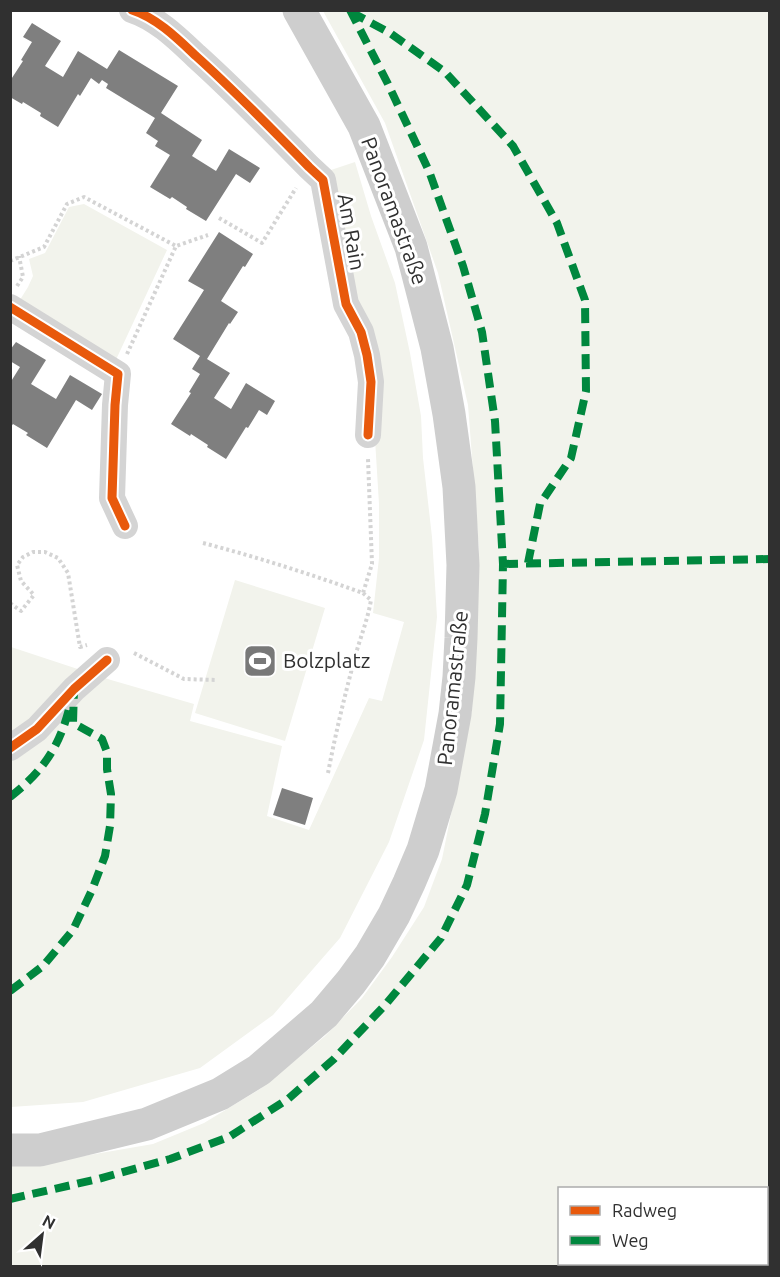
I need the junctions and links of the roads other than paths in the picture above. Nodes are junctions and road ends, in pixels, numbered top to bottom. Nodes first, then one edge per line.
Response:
1 (132, 10) edge
2 (299, 10) edge
3 (14, 297) edge
4 (368, 435) road end
5 (124, 526) dead end
6 (99, 652) road end
7 (10, 748) edge
8 (10, 1150) edge

1 - 4 street, Am Rain
2 - 8 main road, Panoramastraße
3 - 5 street
6 - 7 street

